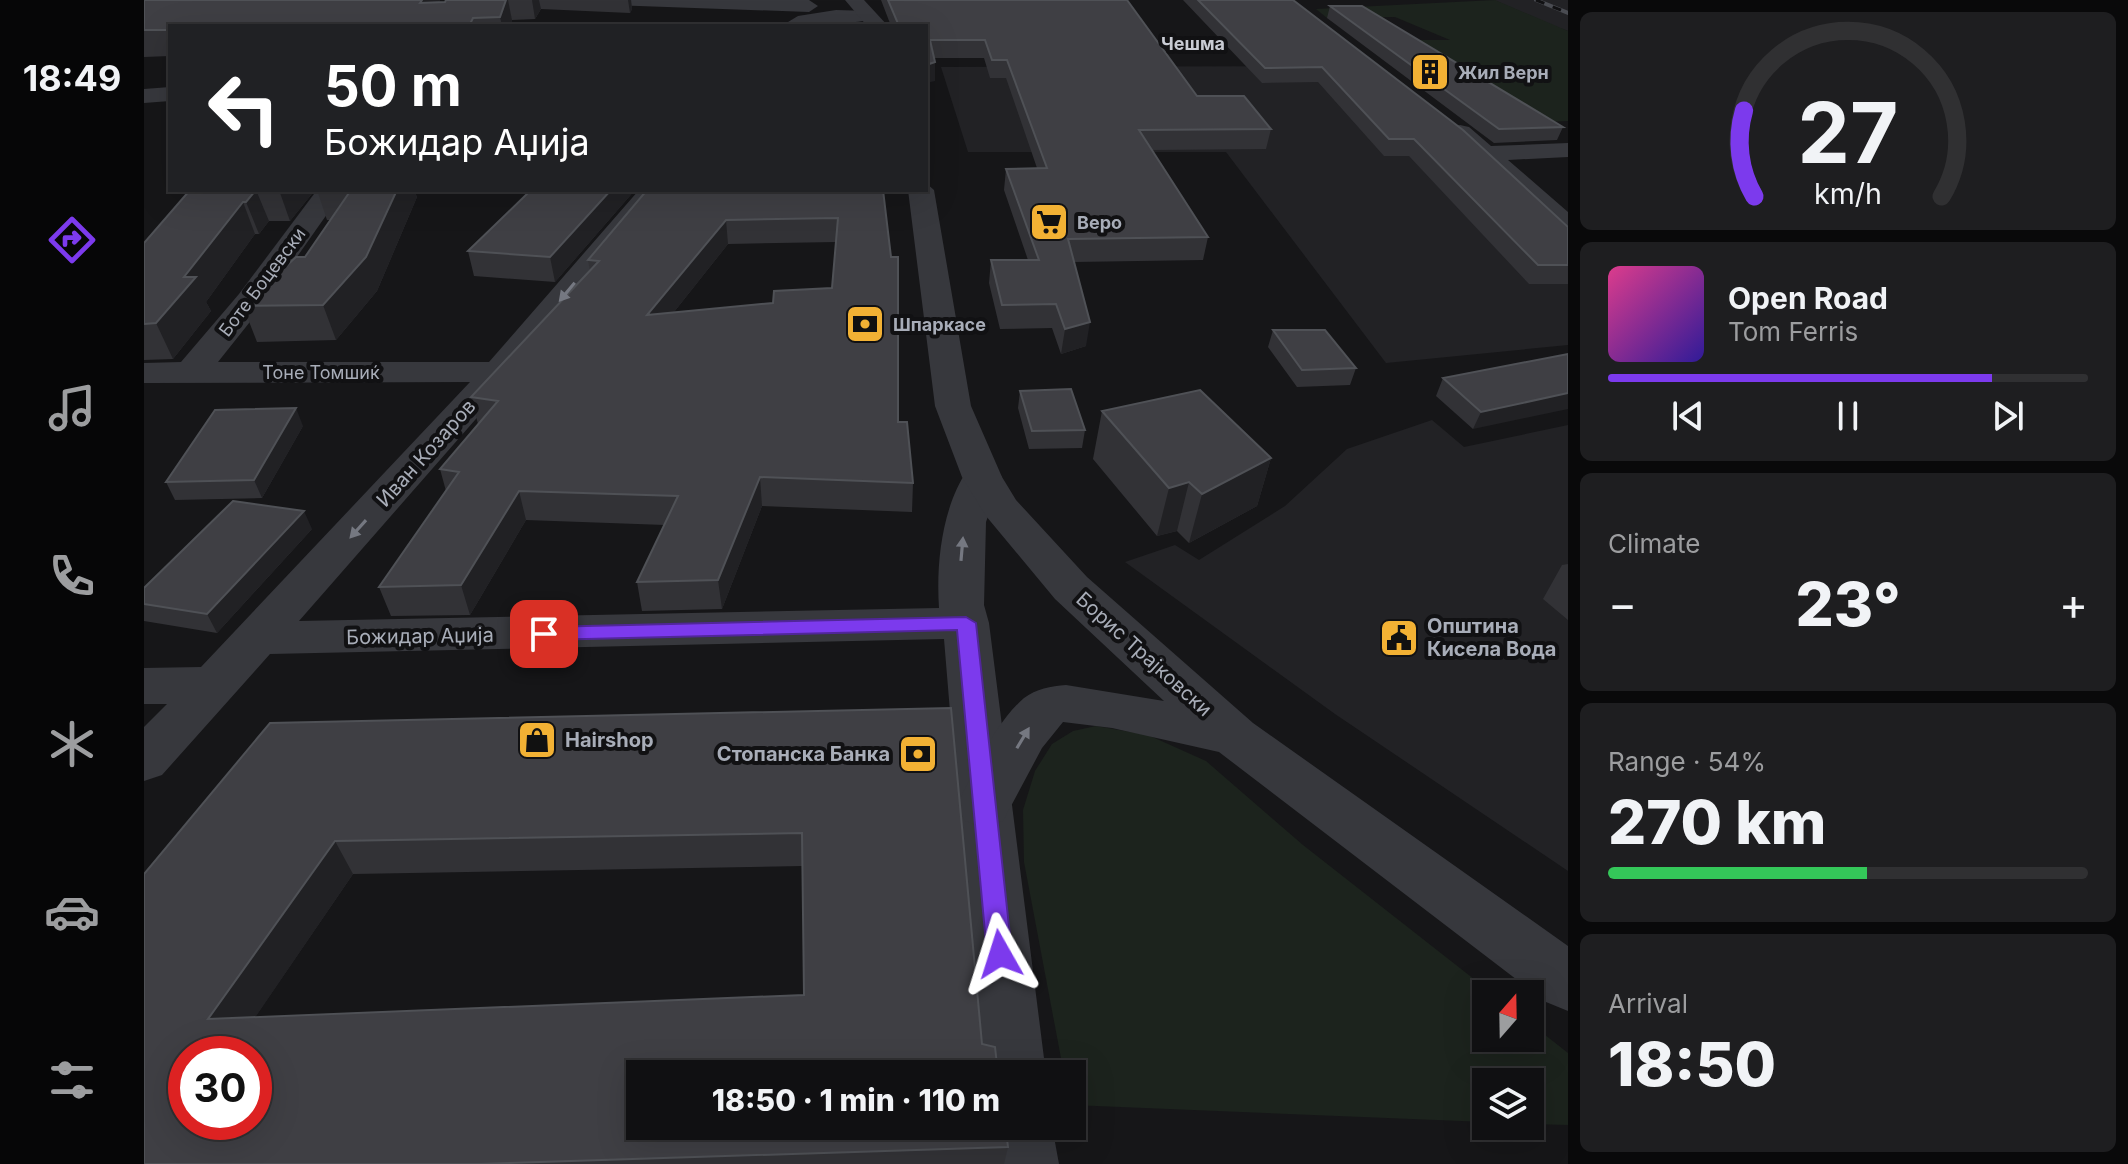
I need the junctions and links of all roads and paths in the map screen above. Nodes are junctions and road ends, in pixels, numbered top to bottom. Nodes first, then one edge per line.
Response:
1 (611, 0) edge
2 (852, 0) edge
3 (804, 13) edge
4 (874, 21) edge
5 (168, 94) edge
6 (144, 96) edge
7 (1439, 116) edge
8 (1568, 150) edge
9 (1487, 154) junction
10 (330, 192) edge
11 (651, 192) edge
12 (921, 192) edge
13 (1568, 226) edge
14 (498, 372) junction
15 (144, 373) edge
16 (191, 373) junction
17 (982, 477) junction
18 (966, 623) junction
19 (257, 638) junction
20 (210, 685) junction
21 (144, 686) edge
22 (1235, 737) junction
23 (144, 761) edge
24 (984, 805) junction
25 (1568, 982) edge
26 (1011, 1060) edge
27 (1020, 1140) edge
28 (1024, 1164) edge

1 - 3 street
2 - 3 street
2 - 4 street
3 - 4 street
5 - 6 street
7 - 9 street
8 - 9 street
9 - 13 street
10 - 16 street, Боте Боцевски
11 -> 14 street, Иван Козаров
12 - 17 street, Борис Трајковски
14 - 16 street, Тоне Томшиќ
14 -> 19 street, Иван Козаров
15 - 16 street, Тоне Томшиќ
18 -> 17 street
17 - 22 street, Борис Трајковски
18 - 19 street, Божидар Аџија
18 - 24 street
19 - 20 street, Иван Козаров
20 - 21 street
20 - 23 street, Иван Козаров
24 -> 22 street
22 - 25 street, Борис Трајковски
24 - 26 street
27 - 28 street

